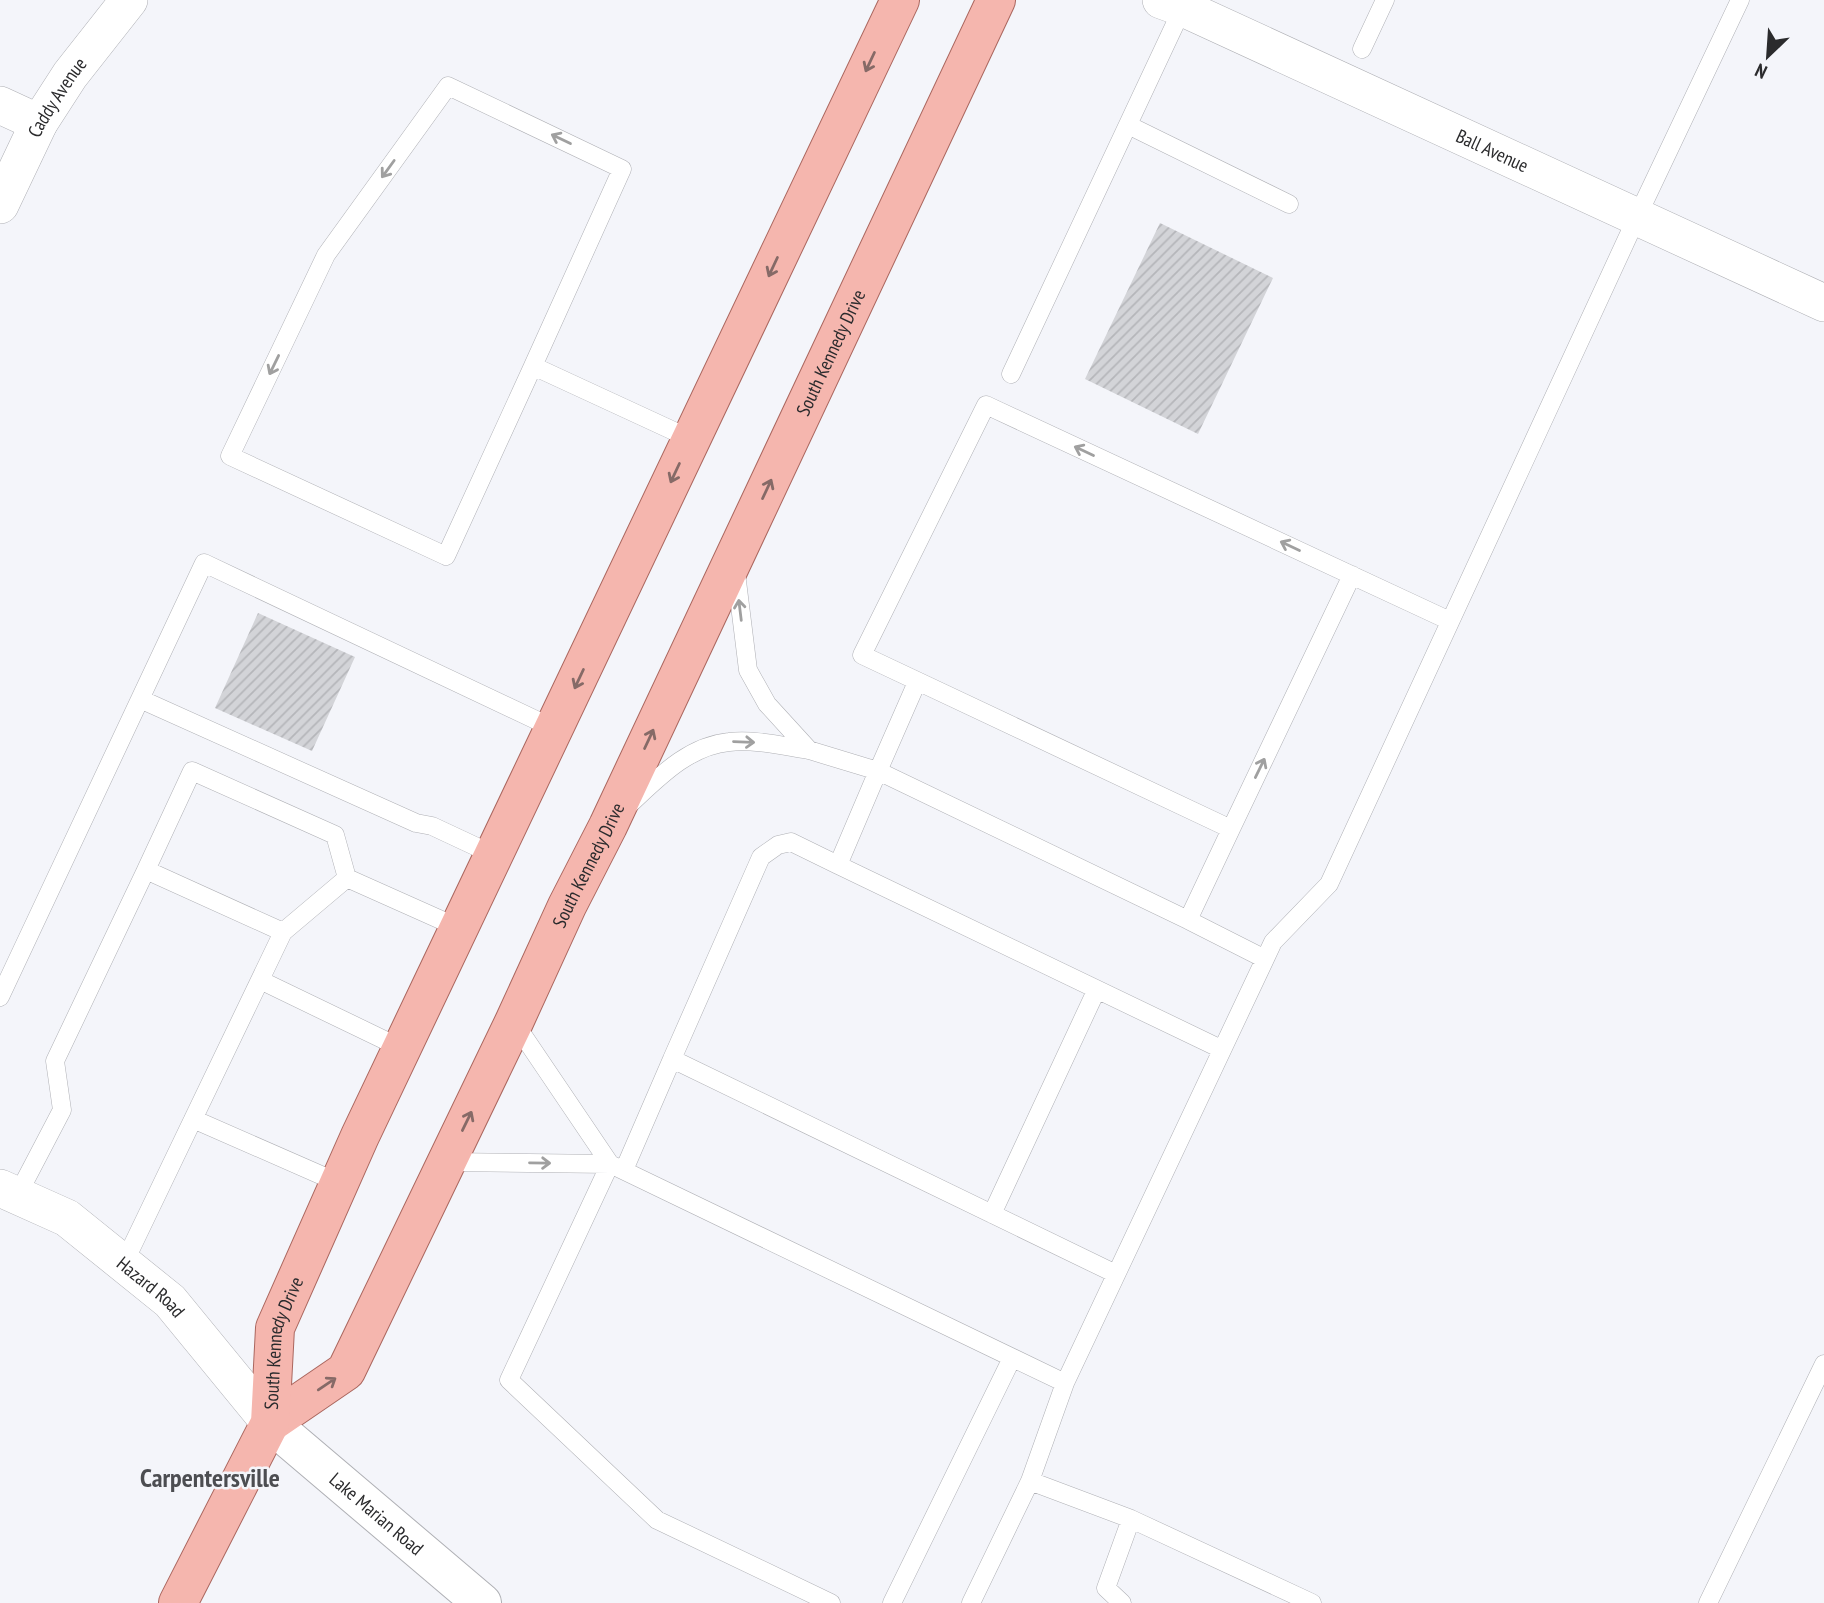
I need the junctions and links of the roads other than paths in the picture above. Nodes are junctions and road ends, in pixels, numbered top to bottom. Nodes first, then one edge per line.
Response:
1 (129, 0) edge
2 (900, 0) edge
3 (996, 0) edge
4 (1385, 0) edge
5 (1740, 0) edge
6 (1177, 3) edge
7 (1362, 49) dead end
8 (0, 105) edge
9 (39, 123) junction
10 (1128, 125) junction
11 (1289, 204) dead end
12 (0, 205) edge
13 (1637, 217) junction
14 (1824, 303) edge
15 (534, 366) junction
16 (1011, 374) dead end
17 (691, 439) junction
18 (744, 538) junction
19 (1352, 575) junction
20 (1450, 621) junction
21 (917, 682) junction
22 (140, 699) junction
23 (555, 729) junction
24 (809, 750) junction
25 (878, 771) junction
26 (608, 826) junction
27 (1231, 830) junction
28 (494, 855) junction
29 (838, 865) junction
30 (146, 870) junction
31 (347, 878) junction
32 (1188, 920) junction
33 (459, 929) junction
34 (283, 932) junction
35 (1265, 959) junction
36 (260, 979) junction
37 (1096, 991) junction
38 (0, 997) edge
39 (514, 1023) junction
40 (402, 1049) junction
41 (1221, 1049) junction
42 (672, 1059) junction
43 (193, 1119) junction
44 (447, 1162) junction
45 (617, 1167) junction
46 (339, 1183) junction
47 (9, 1192) edge
48 (992, 1214) junction
49 (124, 1264) junction
50 (1116, 1274) junction
51 (1012, 1358) junction
52 (1824, 1364) edge
53 (1065, 1383) junction
54 (270, 1423) junction
55 (1030, 1481) junction
56 (1131, 1519) junction
57 (1102, 1595) edge
58 (178, 1603) edge
59 (482, 1603) edge
60 (831, 1603) edge
61 (892, 1603) edge
62 (971, 1603) edge
63 (1122, 1603) edge
64 (1312, 1603) edge
65 (1709, 1603) edge

1 - 9 street, Caddy Avenue
2 -> 17 main road, South Kennedy Drive
18 -> 3 main road, South Kennedy Drive
4 - 7 lane
5 - 13 lane
6 - 10 lane
6 - 13 street, Ball Avenue
8 - 9 street
9 - 12 street, Caddy Avenue
10 - 11 lane
10 - 16 lane
13 - 14 street, Ball Avenue
13 - 20 lane
15 -> 15 lane
15 - 17 lane
17 -> 23 main road, South Kennedy Drive
24 -> 18 lane
26 -> 18 main road, South Kennedy Drive
19 - 20 lane
19 -> 21 lane
27 -> 19 lane
20 - 35 lane
21 - 25 lane
21 - 27 lane
22 - 23 lane
22 - 28 lane
22 - 38 lane
23 - 28 main road, South Kennedy Drive
24 - 25 lane
26 -> 24 lane
25 - 29 lane
25 - 32 lane
26 - 39 main road, South Kennedy Drive
27 - 32 lane
28 - 33 main road, South Kennedy Drive
29 - 37 lane
29 - 42 lane
30 - 31 lane
30 - 34 lane
30 - 47 lane
31 - 33 lane
31 - 34 lane
32 - 35 lane
33 - 40 main road, South Kennedy Drive
34 - 36 lane
35 - 41 lane
36 - 40 lane
36 - 43 lane
37 - 41 lane
37 - 48 lane
44 -> 39 main road, South Kennedy Drive
39 - 45 lane
40 - 46 main road, South Kennedy Drive
41 - 50 lane
42 - 45 lane
42 - 48 lane
43 - 46 lane
43 - 49 lane
44 -> 45 lane
54 -> 44 main road, South Kennedy Drive
45 - 51 lane
45 - 60 lane
46 - 54 main road, South Kennedy Drive
47 - 49 street, Hazard Road
48 - 50 lane
49 - 54 street, Hazard Road
50 - 53 lane
51 - 53 lane
51 - 61 lane
52 - 65 lane
53 - 55 lane
54 - 58 main road
54 - 59 street, Lake Marian Road
55 - 56 lane
55 - 62 lane
56 - 57 lane
56 - 64 lane
57 - 63 lane

